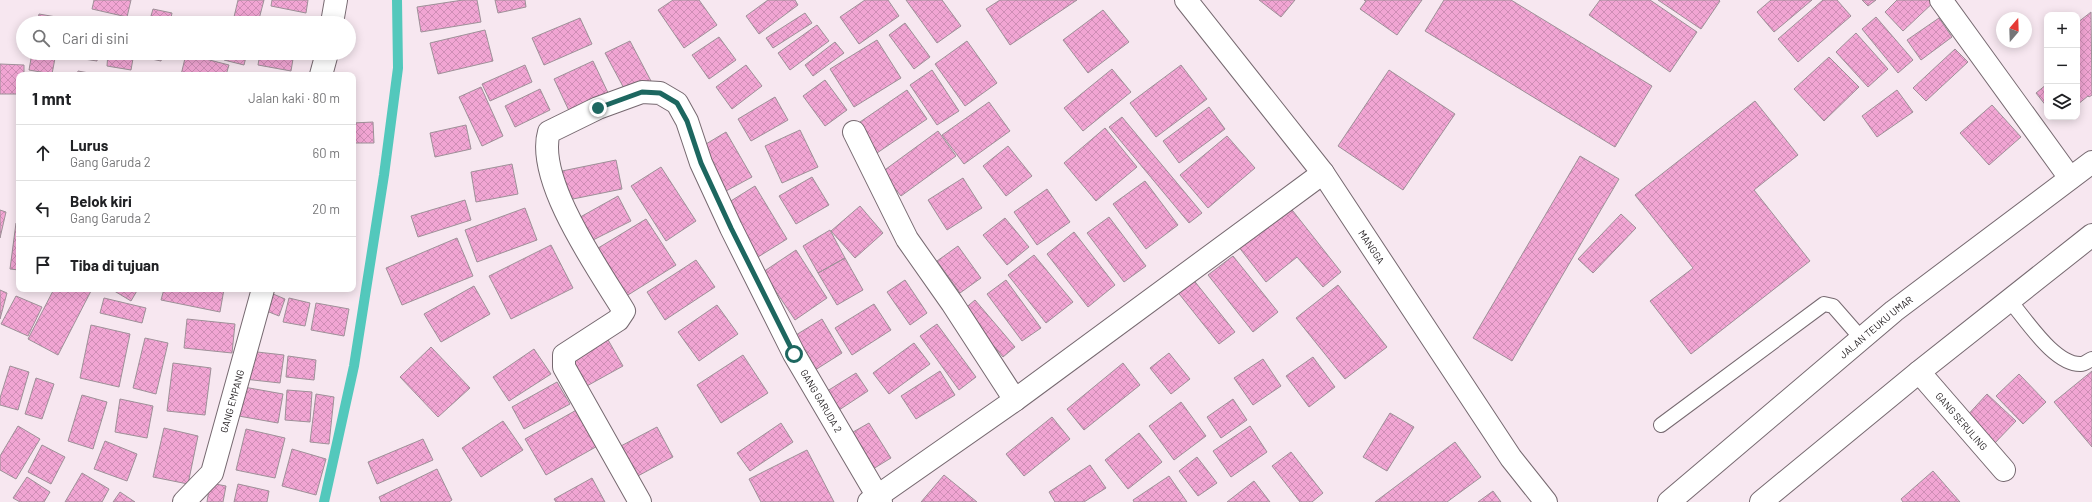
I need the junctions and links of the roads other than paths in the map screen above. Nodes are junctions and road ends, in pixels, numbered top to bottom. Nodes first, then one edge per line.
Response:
1 (336, 0) edge
2 (1186, 0) edge
3 (1941, 0) edge
4 (333, 16) edge
5 (325, 60) edge
6 (322, 72) edge
7 (854, 132) dead end
8 (2092, 162) edge
9 (1323, 173) junction
10 (2070, 178) junction
11 (2090, 241) edge
12 (262, 292) edge
13 (2009, 300) junction
14 (1861, 338) junction
15 (2092, 359) edge
16 (1919, 372) junction
17 (1014, 400) junction
18 (1661, 425) dead end
19 (2004, 470) dead end
20 (875, 501) edge
21 (184, 502) edge
22 (640, 502) edge
23 (1546, 502) edge
24 (1668, 502) edge
25 (1761, 502) edge

1 - 4 main road
2 - 9 main road, MANGGA
3 - 10 main road
5 - 6 main road
7 - 17 main road
8 - 10 main road, JALAN TEUKU UMAR
9 - 17 main road
9 - 23 main road, MANGGA
10 - 14 main road, JALAN TEUKU UMAR
11 - 13 main road
12 - 21 main road, GANG EMPANG
13 - 15 lane
13 - 16 main road
14 - 18 lane
14 - 24 main road, JALAN TEUKU UMAR
16 - 19 main road, GANG SERULING
16 - 25 main road
17 - 20 main road
20 - 22 main road, GANG GARUDA 2

